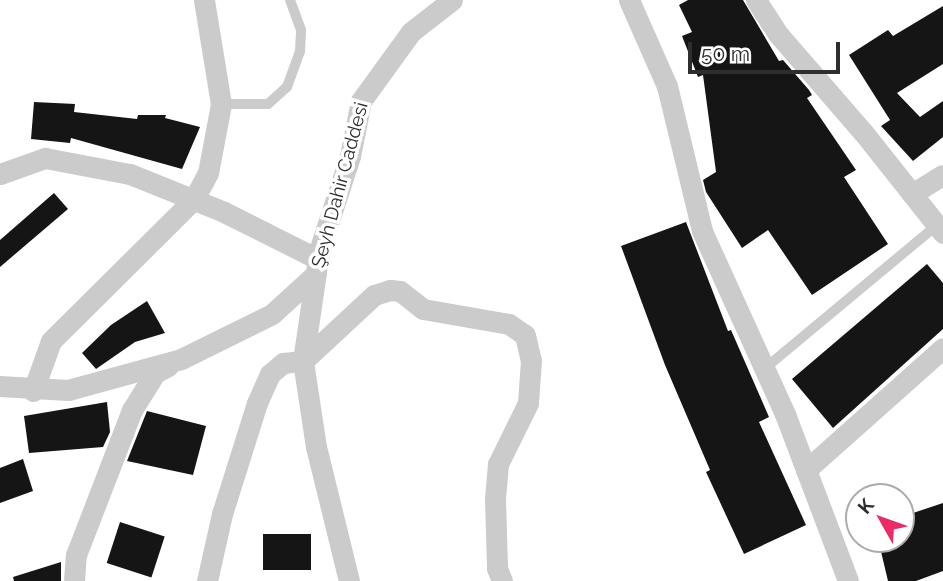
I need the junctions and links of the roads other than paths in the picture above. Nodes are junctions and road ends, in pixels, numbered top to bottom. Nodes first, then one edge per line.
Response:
1 (204, 0) edge
2 (290, 0) edge
3 (452, 0) edge
4 (629, 0) edge
5 (756, 0) edge
6 (221, 104) junction
7 (0, 174) edge
8 (943, 175) edge
9 (912, 194) junction
10 (194, 199) junction
11 (940, 229) edge
12 (317, 267) junction
13 (942, 351) edge
14 (181, 359) junction
15 (303, 361) junction
16 (763, 370) junction
17 (0, 386) edge
18 (33, 391) junction
19 (806, 470) junction
20 (74, 581) edge
21 (207, 581) edge
22 (349, 581) edge
23 (502, 581) edge
24 (848, 581) edge

1 - 6 street
2 - 6 lane
3 - 12 street, Şeyh Dahir Caddesi
4 - 16 street
5 - 9 street
6 - 10 street
7 - 10 street
8 - 9 street
9 - 11 street
10 - 12 street
10 - 18 street
11 - 16 lane
12 - 14 street
12 - 15 street, Şeyh Dahir Caddesi
13 - 19 street
14 - 18 street
14 - 20 street
15 - 21 street
15 - 22 street, Şeyh Dahir Caddesi
15 - 23 street
16 - 19 street
17 - 18 street
19 - 24 street

